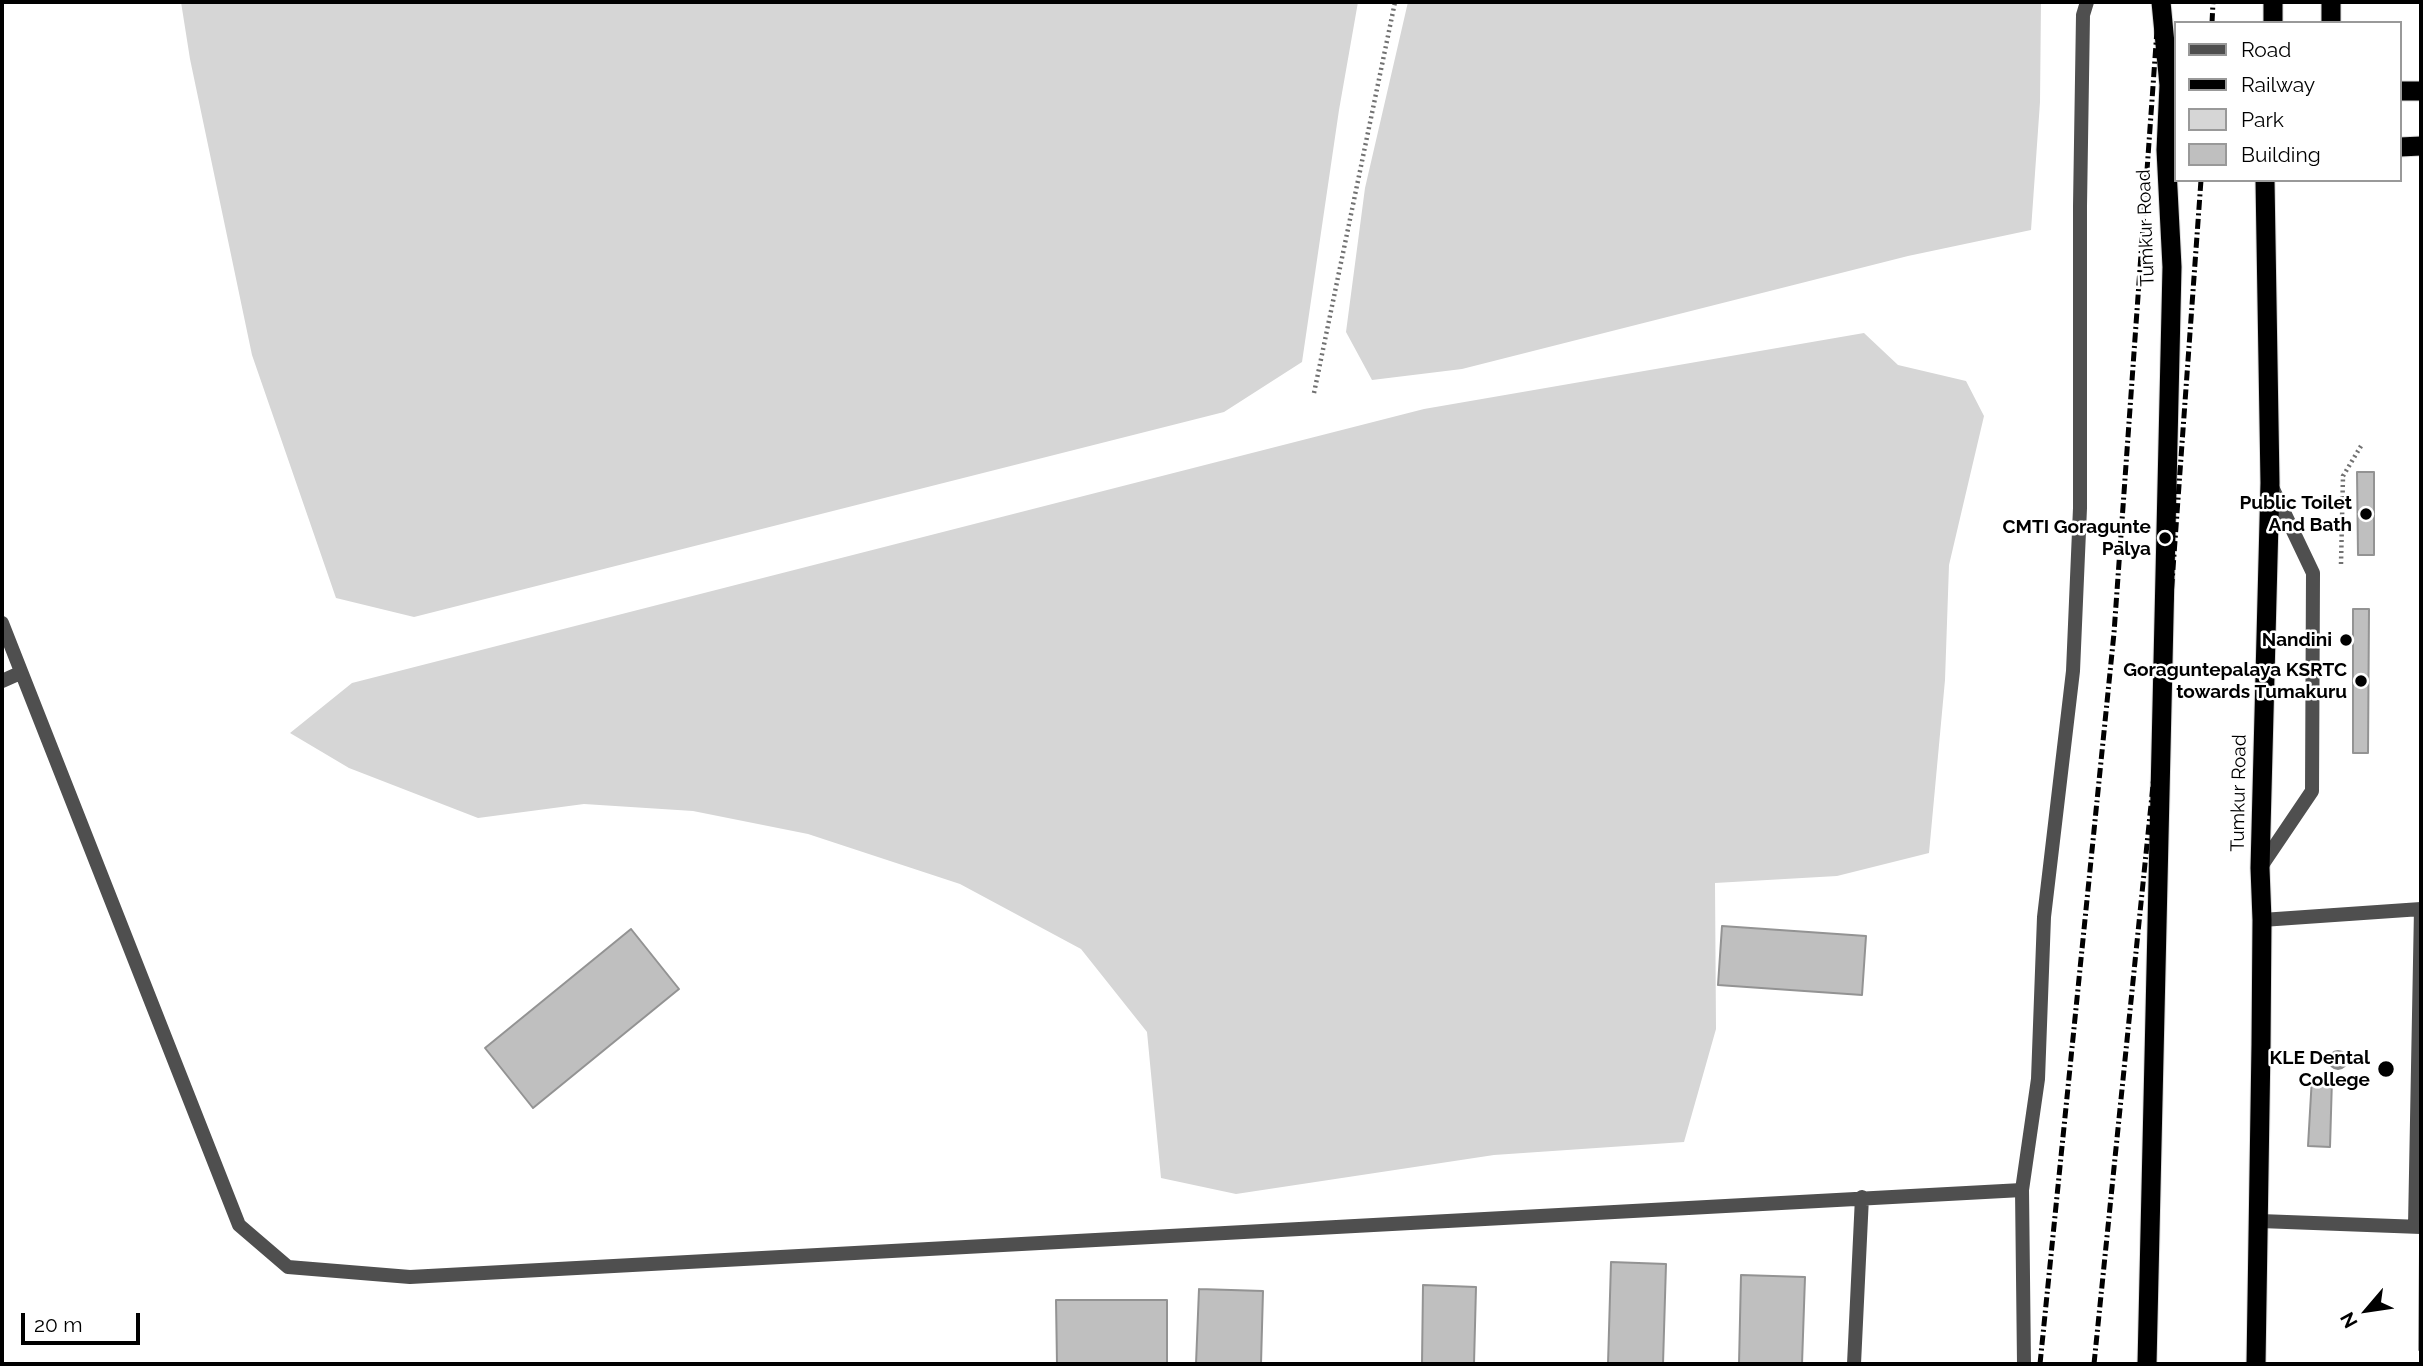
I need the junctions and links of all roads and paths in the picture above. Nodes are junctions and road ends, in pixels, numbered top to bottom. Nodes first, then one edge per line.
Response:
1 (1395, 2) edge
2 (2087, 2) edge
3 (2161, 2) edge
4 (2273, 2) edge
5 (2331, 2) edge
6 (2273, 21) edge
7 (2331, 21) edge
8 (2173, 85) edge
9 (2402, 91) edge
10 (2421, 91) edge
11 (2421, 146) edge
12 (2402, 147) edge
13 (2171, 149) edge
14 (2265, 182) edge
15 (1314, 393) dead end
16 (2270, 483) junction
17 (2, 623) edge
18 (20, 673) junction
19 (2, 681) edge
20 (2260, 868) junction
21 (2421, 909) edge
22 (2262, 920) junction
23 (2022, 1190) junction
24 (1862, 1198) junction
25 (2260, 1221) junction
26 (2418, 1226) edge
27 (1854, 1364) edge
28 (2024, 1364) edge
29 (2147, 1364) edge
30 (2256, 1364) edge

1 - 15 path
2 - 23 street
3 - 8 highway, Tumkur Road
4 - 6 highway
5 - 7 highway
8 - 13 highway, Tumkur Road
9 - 10 highway
11 - 12 highway
13 - 29 highway, Tumkur Road
14 - 16 highway, Tumkur Road
16 - 20 highway, Tumkur Road
16 - 20 street
17 - 18 street
18 - 19 street
18 - 24 street
20 - 22 highway, Tumkur Road
21 - 22 street
21 - 26 street
22 - 25 highway, Tumkur Road
23 - 24 street
23 - 28 street
24 - 27 street
25 - 26 street
25 - 30 highway, Tumkur Road

